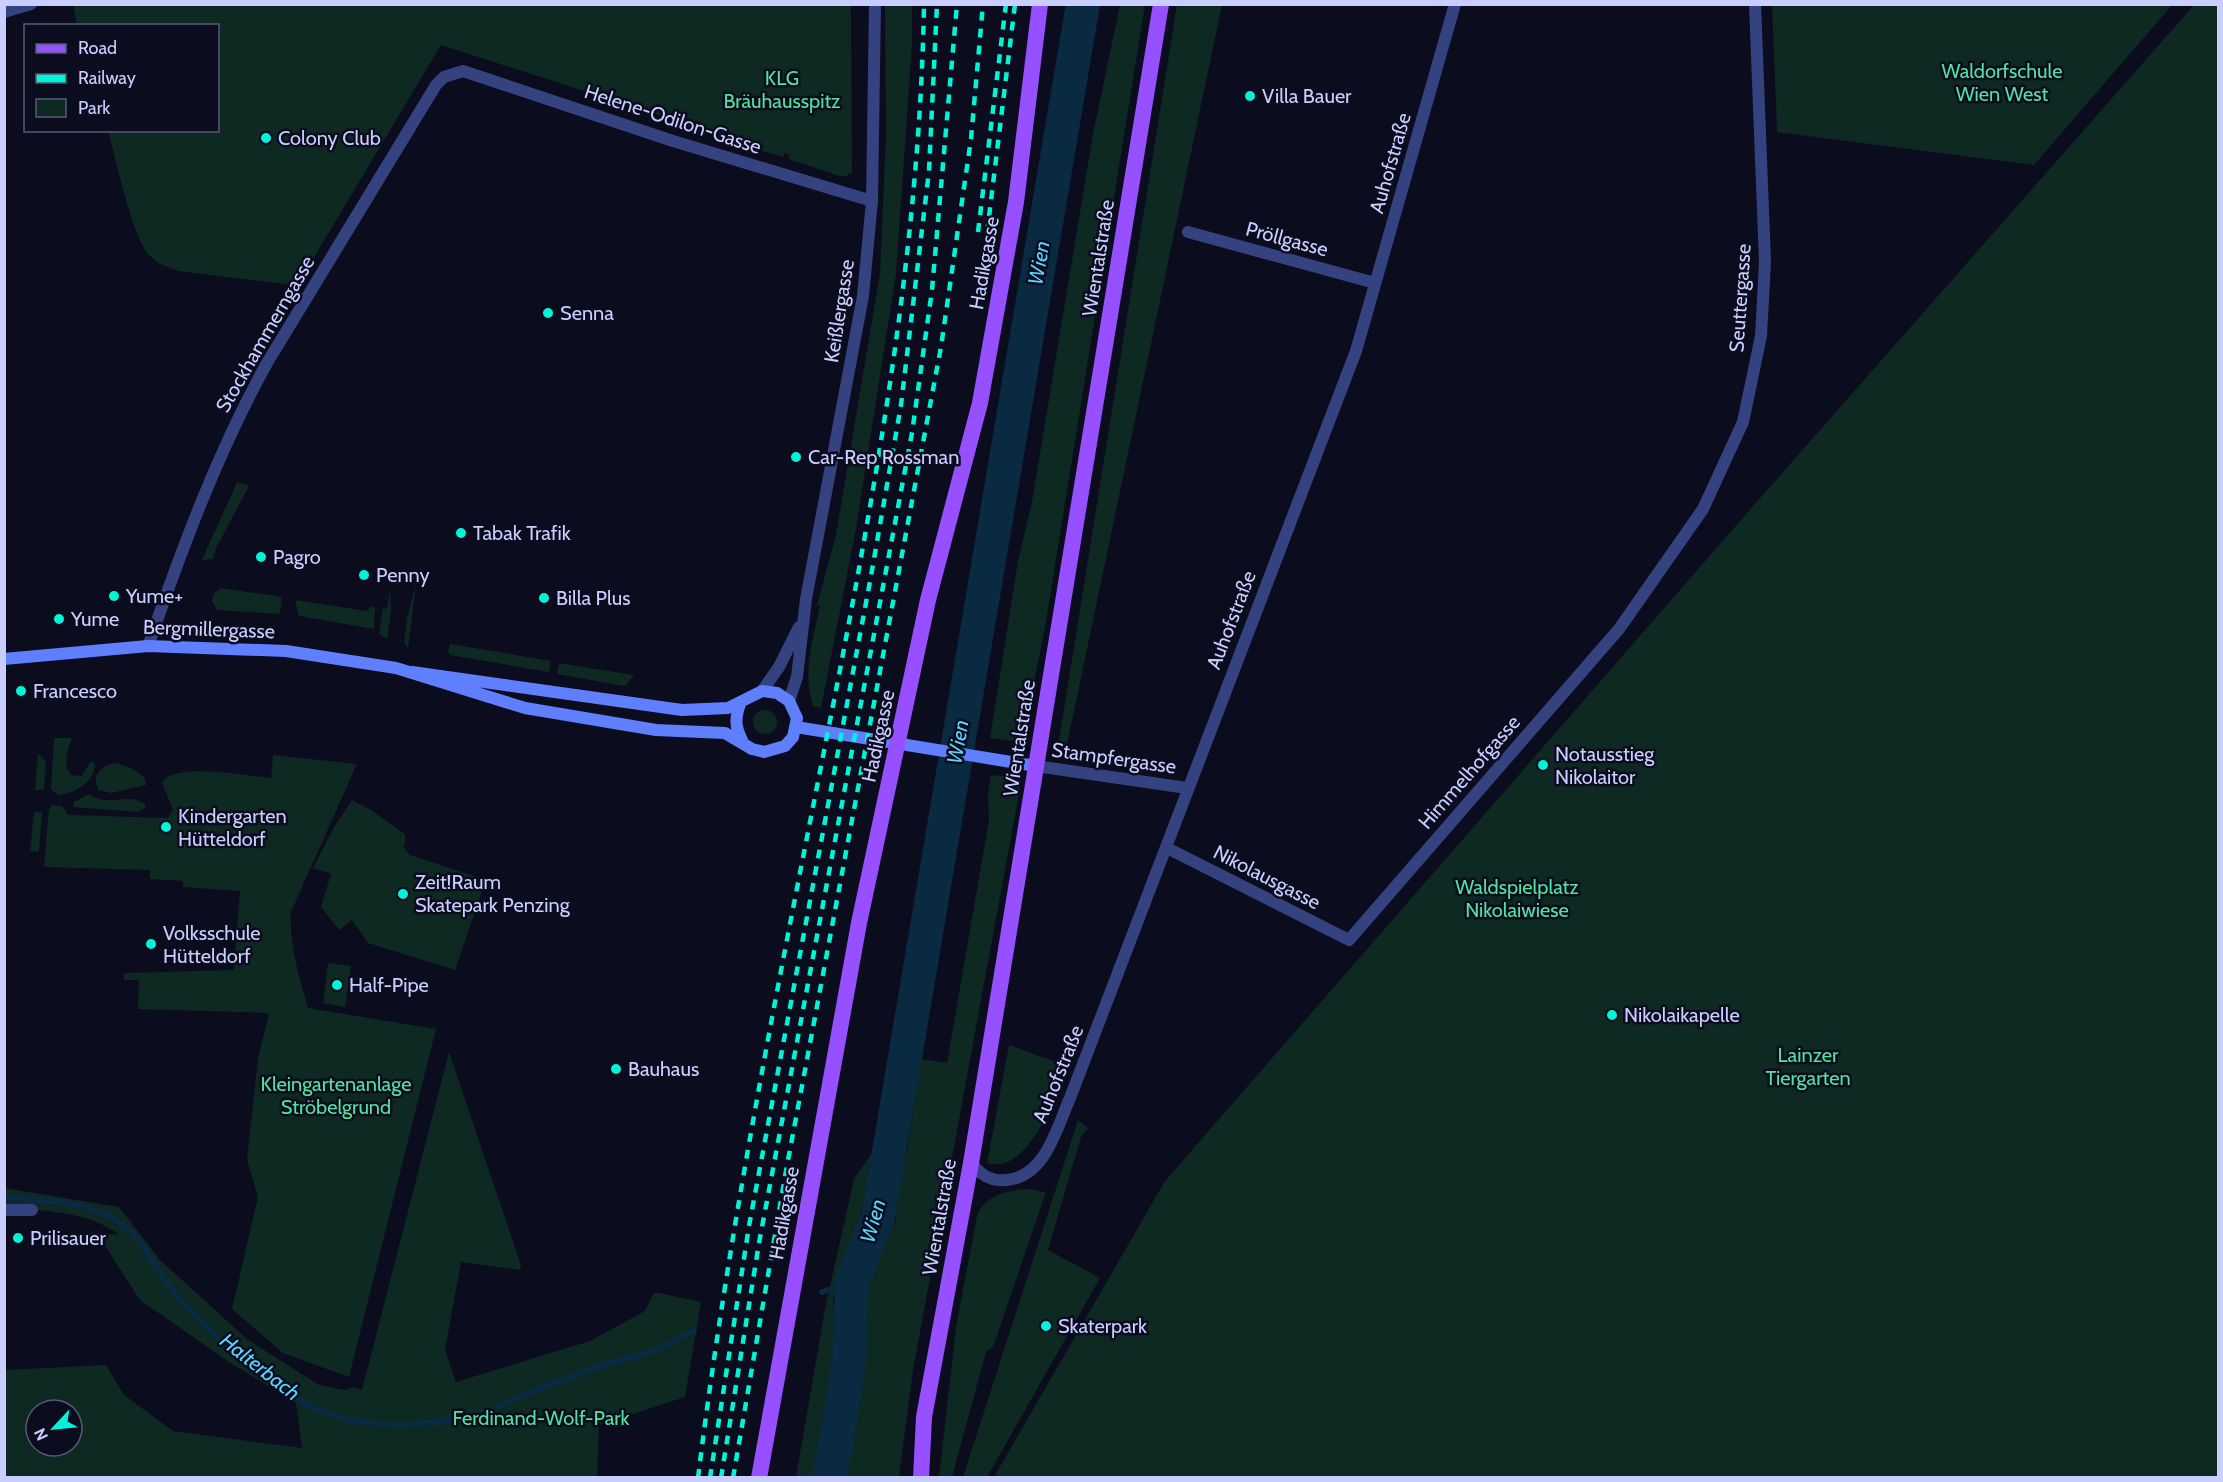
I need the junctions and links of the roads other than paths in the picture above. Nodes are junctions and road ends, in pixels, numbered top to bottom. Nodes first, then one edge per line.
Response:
1 (31, 4) edge
2 (875, 4) edge
3 (1040, 4) edge
4 (1161, 4) edge
5 (1455, 4) edge
6 (1755, 4) edge
7 (4, 12) edge
8 (463, 71) joint
9 (872, 201) junction
10 (1188, 232) dead end
11 (1375, 283) junction
12 (802, 620) junction
13 (1619, 629) joint
14 (148, 646) junction
15 (4, 659) edge
16 (412, 672) junction
17 (762, 691) junction
18 (789, 701) junction
19 (740, 704) junction
20 (796, 727) junction
21 (742, 741) junction
22 (1035, 766) junction
23 (1187, 788) junction
24 (1167, 848) junction
25 (1349, 940) joint
26 (971, 1163) junction
27 (4, 1210) edge
28 (32, 1210) dead end
29 (759, 1478) edge
30 (921, 1478) edge

1 - 7 street
2 - 9 street, Keißlergasse
3 - 29 main road, Hadikgasse
4 - 22 main road, Wientalstraße
5 - 11 street, Auhofstraße
6 - 13 street, Seuttergasse
8 - 9 street, Helene-Odilon-Gasse
8 - 14 street, Stockhammerngasse
9 - 12 street, Keißlergasse
10 - 11 street, Pröllgasse
11 - 23 street, Auhofstraße
12 - 17 street, Keißlergasse
12 - 18 street, Keißlergasse
13 - 25 street, Himmelhofgasse
14 - 15 main road, Bergmillergasse
14 - 16 main road, Bergmillergasse
16 - 19 main road, Bergmillergasse
16 - 21 main road, Bergmillergasse
17 - 18 main road
17 - 19 main road, Bergmillergasse
18 - 20 main road
19 - 21 main road
20 - 21 main road, Bergmillergasse
20 - 22 main road
22 - 23 street, Stampfergasse
22 - 26 main road, Wientalstraße
23 - 24 street, Auhofstraße
24 - 25 street, Nikolausgasse
24 - 26 street, Auhofstraße
26 - 30 main road, Wientalstraße
27 - 28 street

